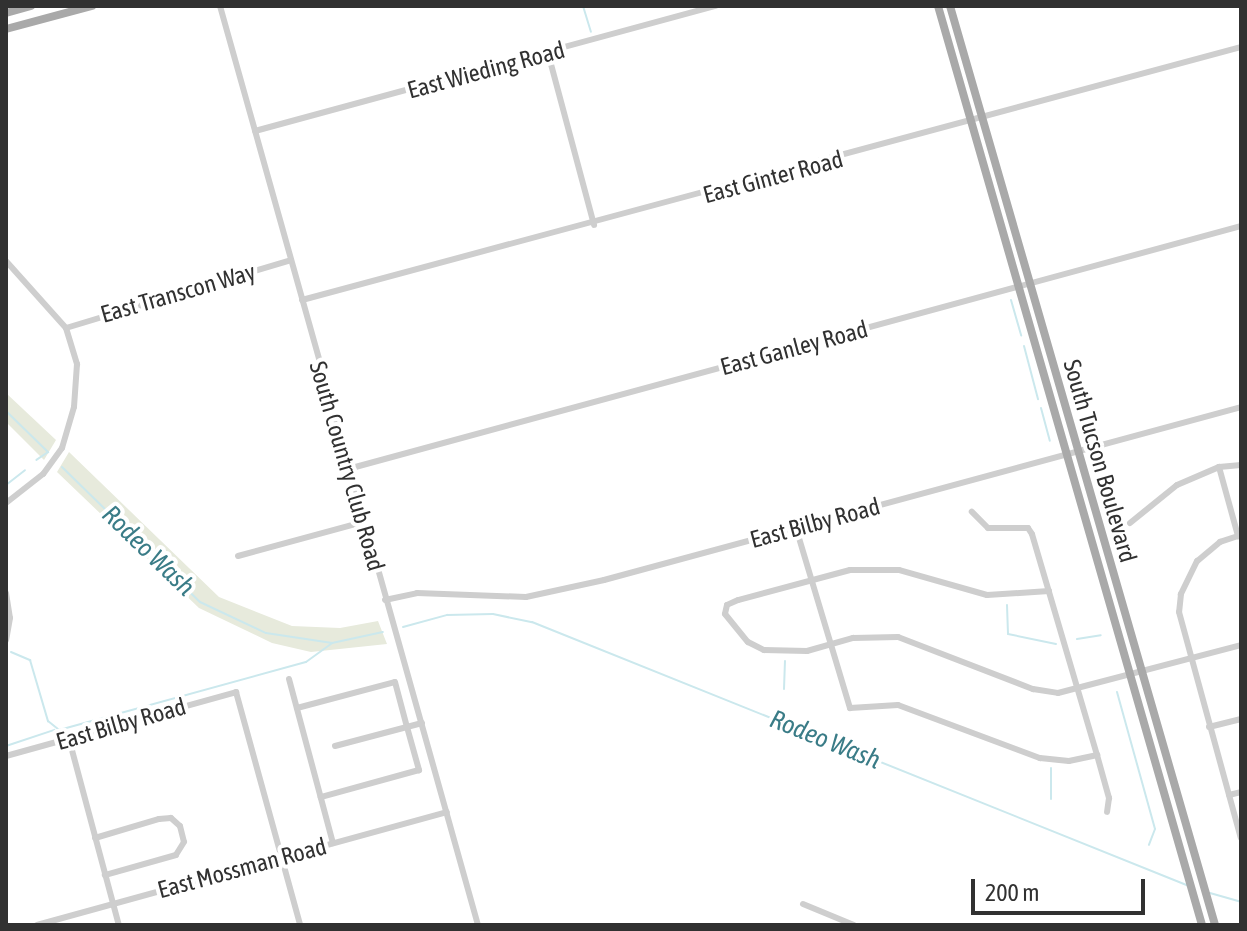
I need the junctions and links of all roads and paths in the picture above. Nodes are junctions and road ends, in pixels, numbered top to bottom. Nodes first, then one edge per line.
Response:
1 (31, 6) edge
2 (92, 6) edge
3 (220, 6) edge
4 (716, 6) edge
5 (938, 6) edge
6 (950, 6) edge
7 (6, 13) edge
8 (6, 29) edge
9 (1241, 47) edge
10 (548, 53) junction
11 (982, 120) junction
12 (970, 123) junction
13 (255, 131) junction
14 (594, 225) junction
15 (1241, 226) edge
16 (291, 260) junction
17 (6, 261) edge
18 (1028, 284) junction
19 (1017, 288) junction
20 (302, 300) junction
21 (66, 328) junction
22 (1241, 407) edge
23 (1077, 452) junction
24 (1066, 455) junction
25 (1241, 465) edge
26 (1219, 467) junction
27 (348, 469) junction
28 (6, 503) edge
29 (972, 512) dead end
30 (363, 522) junction
31 (1130, 523) dead end
32 (796, 528) junction
33 (1239, 536) edge
34 (238, 556) dead end
35 (810, 580) junction
36 (1049, 591) junction
37 (6, 593) edge
38 (385, 600) junction
39 (6, 640) edge
40 (828, 643) junction
41 (1241, 645) edge
42 (1189, 658) junction
43 (1140, 672) junction
44 (1128, 675) junction
45 (289, 679) dead end
46 (1079, 690) junction
47 (297, 708) junction
48 (1241, 719) edge
49 (422, 723) junction
50 (407, 727) junction
51 (1209, 727) junction
52 (69, 739) junction
53 (335, 746) dead end
54 (1097, 755) junction
55 (6, 756) edge
56 (1241, 792) edge
57 (1229, 795) junction
58 (321, 797) junction
59 (447, 812) junction
60 (1107, 812) dead end
61 (95, 838) junction
62 (1241, 838) edge
63 (333, 843) junction
64 (281, 858) junction
65 (105, 875) junction
66 (113, 904) junction
67 (803, 904) dead end
68 (37, 925) edge
69 (119, 925) edge
70 (300, 925) edge
71 (478, 925) edge
72 (854, 925) edge
73 (1202, 925) edge
74 (1215, 925) edge

1 - 7 main road
2 - 8 main road
3 - 13 street, South Country Club Road
4 - 10 street, East Wieding Road
5 - 12 main road, South Tucson Boulevard
6 - 11 main road, South Tucson Boulevard
9 - 11 street, East Ginter Road
10 - 13 street, East Wieding Road
10 - 14 street
11 - 12 street, East Ginter Road
11 - 18 main road, South Tucson Boulevard
12 - 14 street, East Ginter Road
12 - 19 main road, South Tucson Boulevard
13 - 16 street, South Country Club Road
14 - 20 street, East Ginter Road
15 - 18 street, East Ganley Road
16 - 20 street, South Country Club Road
16 - 21 street, East Transcon Way
17 - 21 street
18 - 19 street, East Ganley Road
18 - 23 main road, South Tucson Boulevard
19 - 24 main road, South Tucson Boulevard
19 - 27 street, East Ganley Road
20 - 27 street, South Country Club Road
21 - 28 street
22 - 23 street, East Bilby Road
23 - 24 street, East Bilby Road
23 - 43 main road, South Tucson Boulevard
24 - 32 street, East Bilby Road
24 - 44 main road, South Tucson Boulevard
25 - 26 street
26 - 31 street
26 - 33 street
27 - 30 street, South Country Club Road
29 - 36 street
30 - 34 street
30 - 38 street, South Country Club Road
32 - 35 street
32 - 38 street, East Bilby Road
33 - 42 street
35 - 36 street
35 - 40 street
35 - 40 street
36 - 46 street
37 - 39 street
38 - 49 street, South Country Club Road
40 - 46 street
40 - 54 street
41 - 42 street
42 - 43 street
42 - 51 street
43 - 44 street
43 - 74 main road, South Tucson Boulevard
44 - 46 street
44 - 73 main road, South Tucson Boulevard
45 - 47 street
46 - 54 street
47 - 50 street
47 - 58 street
48 - 51 street
49 - 50 street
49 - 59 street, South Country Club Road
50 - 53 street
50 - 58 street
51 - 57 street
52 - 55 street, East Bilby Road
52 - 61 street
52 - 64 street, East Bilby Road
54 - 60 street
56 - 57 street
57 - 62 street
58 - 63 street
59 - 63 street, East Mossman Road
59 - 71 street, South Country Club Road
61 - 65 street
61 - 65 street
63 - 64 street, East Mossman Road
64 - 66 street, East Mossman Road
64 - 70 street
65 - 66 street
66 - 68 street, East Mossman Road
66 - 69 street
67 - 72 street

